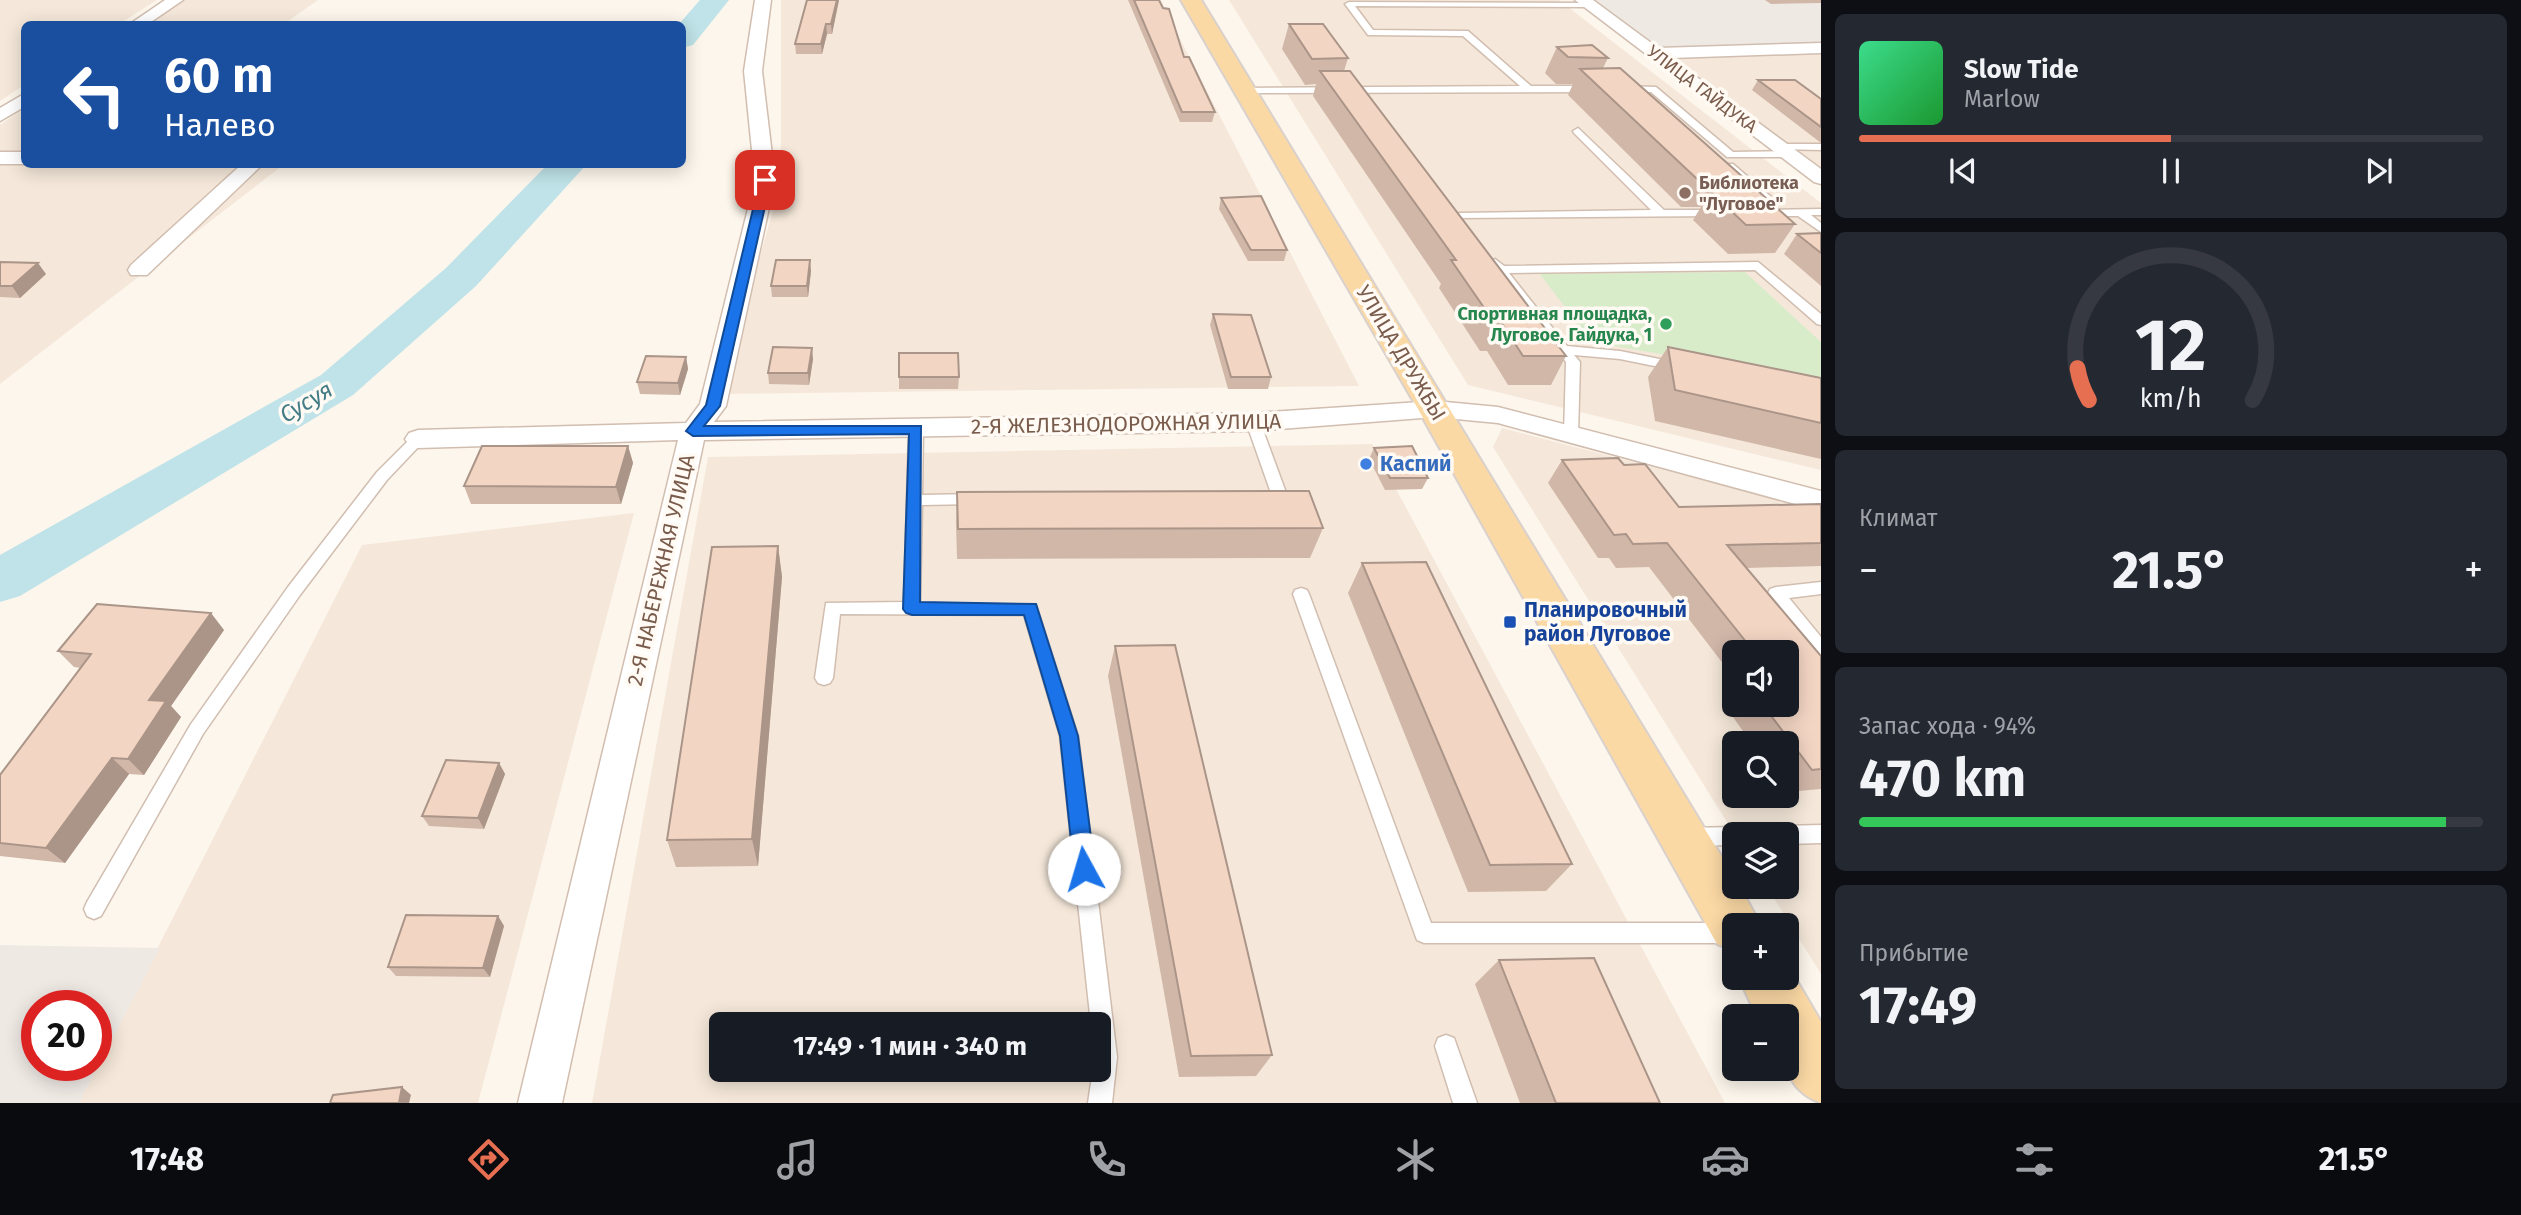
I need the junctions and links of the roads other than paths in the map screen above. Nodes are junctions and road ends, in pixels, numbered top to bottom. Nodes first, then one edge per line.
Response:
1 (175, 0) edge
2 (763, 0) edge
3 (1191, 0) edge
4 (1586, 2) edge
5 (143, 21) edge
6 (1821, 48) edge
7 (1655, 53) junction
8 (1358, 85) junction
9 (1530, 89) junction
10 (1598, 89) edge
11 (1612, 89) edge
12 (1246, 91) junction
13 (1370, 100) edge
14 (21, 101) edge
15 (0, 116) edge
16 (1578, 131) dead end
17 (1821, 146) edge
18 (1785, 150) junction
19 (1731, 155) junction
20 (0, 158) edge
21 (21, 158) edge
22 (250, 168) edge
23 (1821, 177) edge
24 (1451, 206) edge
25 (1801, 212) junction
26 (1821, 212) edge
27 (1729, 213) edge
28 (1755, 213) edge
29 (1782, 213) junction
30 (1661, 214) junction
31 (1821, 229) edge
32 (1487, 253) edge
33 (139, 270) dead end
34 (1501, 270) junction
35 (1821, 321) edge
36 (1564, 350) junction
37 (1687, 368) edge
38 (1435, 409) junction
39 (1253, 422) junction
40 (916, 429) junction
41 (693, 431) junction
42 (1571, 435) junction
43 (418, 439) joint
44 (1253, 498) edge
45 (914, 499) junction
46 (996, 499) edge
47 (1821, 501) edge
48 (1821, 588) edge
49 (1301, 594) dead end
50 (912, 609) junction
51 (1821, 649) edge
52 (824, 678) dead end
53 (1821, 834) edge
54 (1799, 835) edge
55 (1722, 836) edge
56 (1684, 838) junction
57 (94, 909) dead end
58 (1727, 913) edge
59 (1722, 933) edge
60 (1772, 990) edge
61 (1446, 1046) dead end
62 (1821, 1074) edge
63 (540, 1103) edge
64 (1100, 1103) edge
65 (1465, 1103) edge

1 - 5 street
2 - 41 street, 2-Я НАБЕРЕЖНАЯ УЛИЦА
3 - 12 main road, УЛИЦА ДРУЖБЫ
4 - 7 street, УЛИЦА ГАЙДУКА
4 - 9 lane
6 - 7 street
7 - 18 street, УЛИЦА ГАЙДУКА
8 - 9 lane
8 - 12 lane
8 - 13 lane
9 - 10 lane
11 - 19 lane
12 - 38 main road, УЛИЦА ДРУЖБЫ
14 - 15 street
16 - 30 lane
17 - 18 lane
18 - 19 lane
18 - 23 street, УЛИЦА ГАЙДУКА
19 - 29 lane
20 - 21 street
22 - 33 street
24 - 30 lane
25 - 26 lane
25 - 29 lane
25 - 31 lane
27 - 30 lane
28 - 29 lane
32 - 34 lane
34 - 35 lane
34 - 36 lane
36 - 37 lane
36 - 42 lane
38 - 39 street, 2-Я ЖЕЛЕЗНОДОРОЖНАЯ УЛИЦА
38 - 42 street, 2-Я ЖЕЛЕЗНОДОРОЖНАЯ УЛИЦА
38 - 56 main road, УЛИЦА ДРУЖБЫ
39 - 40 street, 2-Я ЖЕЛЕЗНОДОРОЖНАЯ УЛИЦА
39 - 44 lane
40 - 41 street, 2-Я ЖЕЛЕЗНОДОРОЖНАЯ УЛИЦА
40 - 45 lane
41 - 43 street, 2-Я ЖЕЛЕЗНОДОРОЖНАЯ УЛИЦА
41 - 63 street, 2-Я НАБЕРЕЖНАЯ УЛИЦА
42 - 47 street, 2-Я ЖЕЛЕЗНОДОРОЖНАЯ УЛИЦА
43 - 57 lane
45 - 46 lane
45 - 50 lane
48 - 51 lane
49 - 59 lane
50 - 52 lane
50 - 64 lane
53 - 54 lane
55 - 56 lane
56 - 58 main road, УЛИЦА ДРУЖБЫ
60 - 62 main road
61 - 65 lane

